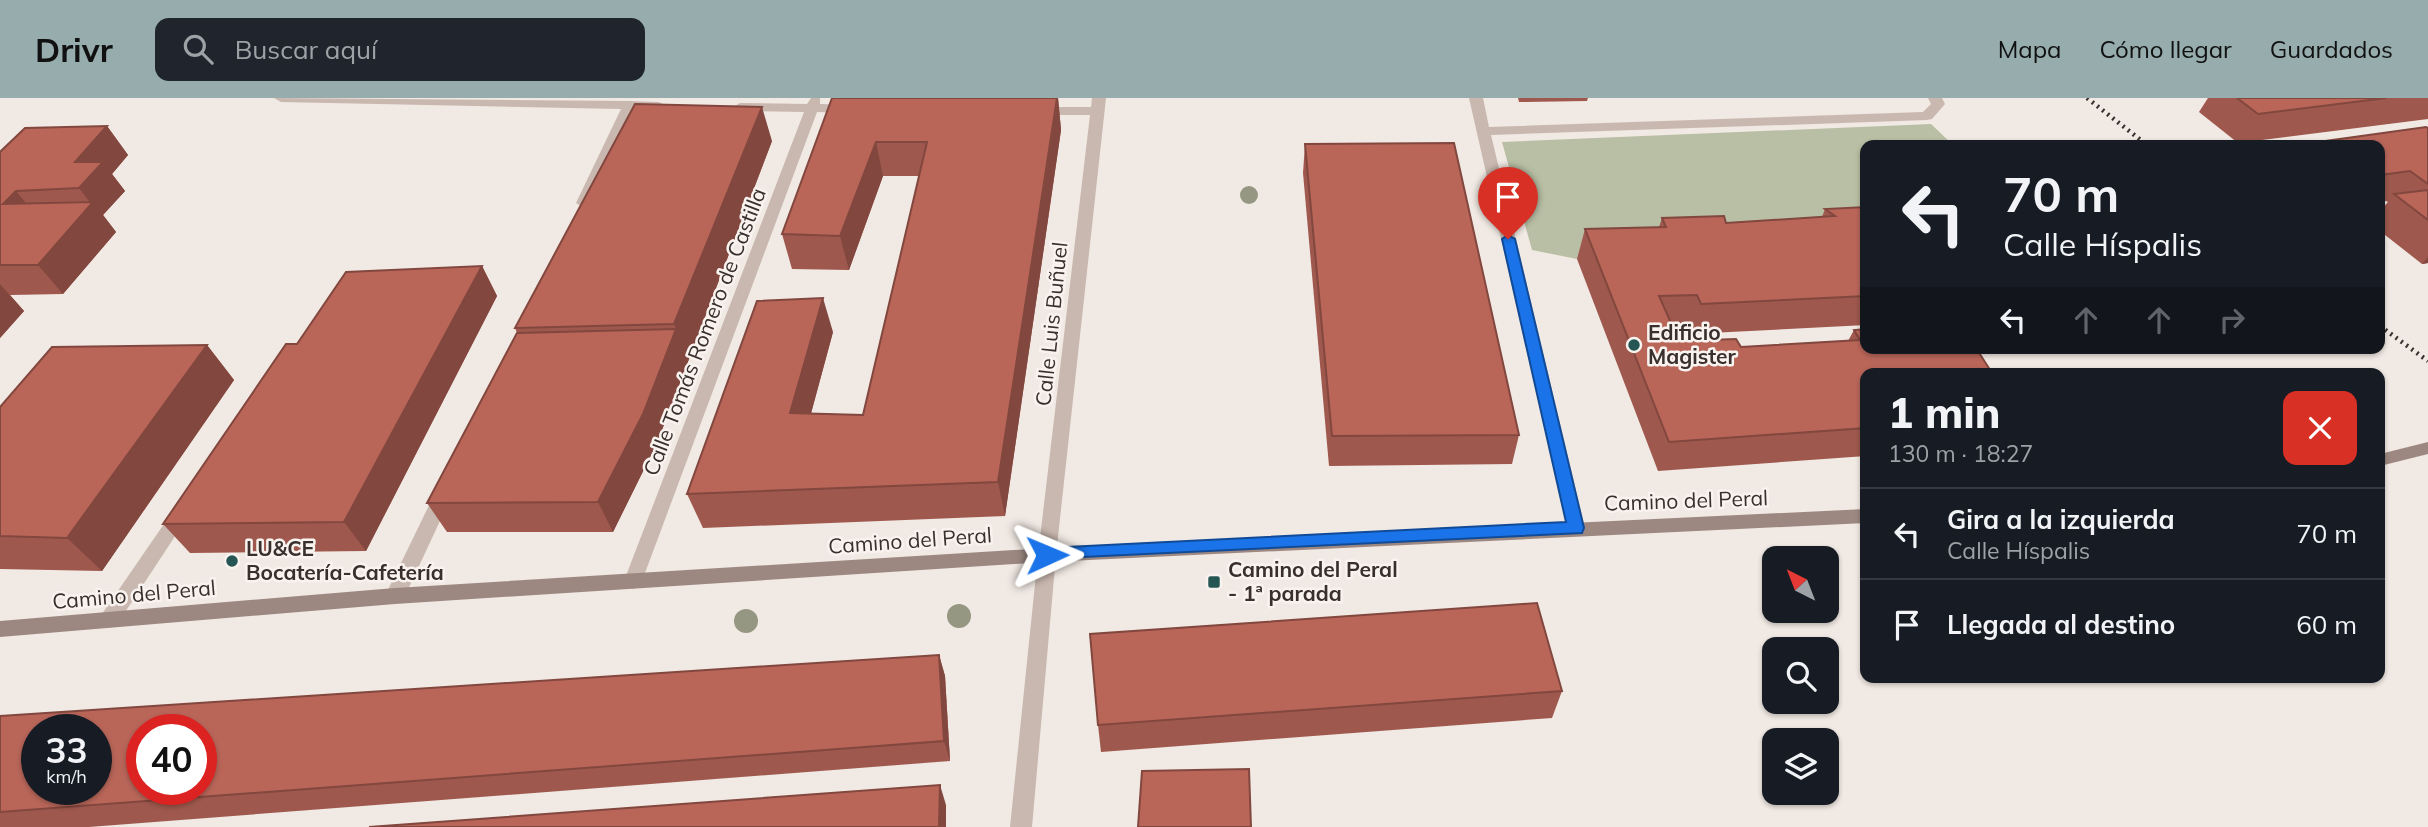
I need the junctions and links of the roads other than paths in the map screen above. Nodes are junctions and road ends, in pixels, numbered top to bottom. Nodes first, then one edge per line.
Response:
1 (281, 98) edge
2 (1476, 98) edge
3 (1935, 98) edge
4 (814, 103) edge
5 (1098, 104) edge
6 (630, 105) junction
7 (668, 106) edge
8 (719, 107) edge
9 (873, 109) edge
10 (1021, 110) edge
11 (1483, 131) junction
12 (575, 220) edge
13 (2428, 448) edge
14 (2385, 459) edge
15 (450, 482) edge
16 (191, 498) edge
17 (1860, 516) edge
18 (1576, 528) junction
19 (1047, 555) junction
20 (633, 581) junction
21 (395, 596) junction
22 (109, 620) junction
23 (0, 629) edge
24 (1021, 827) edge

1 - 6 street
2 - 11 street
3 - 11 street
4 - 8 street
4 - 9 street
4 - 20 street, Calle Tomás Romero de Castilla
5 - 10 street
5 - 19 street, Calle Luis Buñuel
6 - 7 street
6 - 12 street
11 - 18 street
13 - 14 street
15 - 21 street
16 - 22 street
17 - 18 street, Camino del Peral
18 - 19 street, Camino del Peral
19 - 20 street, Camino del Peral
19 - 24 street, Calle Luis Buñuel
20 - 21 street, Camino del Peral
21 - 22 street, Camino del Peral
22 - 23 street, Camino del Peral

